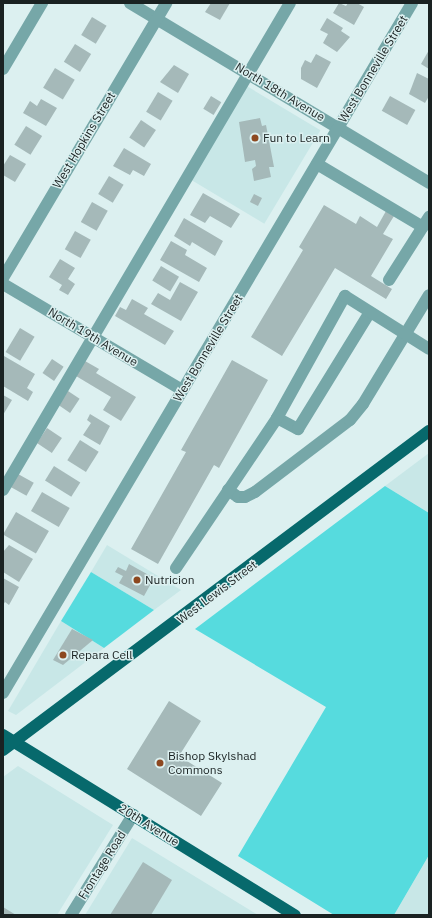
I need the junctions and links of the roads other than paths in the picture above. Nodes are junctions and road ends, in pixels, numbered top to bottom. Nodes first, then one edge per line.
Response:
1 (42, 3) edge
2 (130, 3) edge
3 (166, 3) edge
4 (290, 3) edge
5 (412, 3) edge
6 (156, 19) junction
7 (3, 69) edge
8 (249, 73) junction
9 (338, 128) junction
10 (317, 164) junction
11 (429, 182) edge
12 (426, 222) edge
13 (3, 278) edge
14 (389, 280) dead end
15 (3, 284) edge
16 (429, 295) edge
17 (370, 312) junction
18 (406, 334) junction
19 (93, 338) junction
20 (429, 349) edge
21 (182, 390) junction
22 (277, 418) junction
23 (429, 431) edge
24 (3, 490) edge
25 (228, 490) junction
26 (176, 568) dead end
27 (3, 693) edge
28 (3, 735) edge
29 (14, 742) junction
30 (3, 750) edge
31 (133, 815) junction
32 (71, 915) edge
33 (295, 915) edge

1 - 7 street
2 - 6 street, North 18th Avenue
3 - 6 street, West Hopkins Street
4 - 8 street
5 - 9 street, West Bonneville Street
6 - 8 street, North 18th Avenue
6 - 13 street, West Hopkins Street
8 - 9 street, North 18th Avenue
8 - 19 street
9 - 10 street, West Bonneville Street
9 - 11 street, North 18th Avenue
10 - 12 street
10 - 21 street, West Bonneville Street
12 - 14 street
15 - 19 street, North 19th Avenue
16 - 18 street
17 - 18 street
17 - 22 street
17 - 22 street
18 - 20 street
18 - 25 street
19 - 21 street, North 19th Avenue
19 - 24 street
21 - 27 street, West Bonneville Street
22 - 25 street
23 - 29 main road, West Lewis Street
25 - 26 street
28 - 29 main road, 20th Avenue
29 - 30 main road, West Lewis Street
29 - 31 main road, 20th Avenue
31 - 32 street, Frontage Road
31 - 33 main road, 20th Avenue

